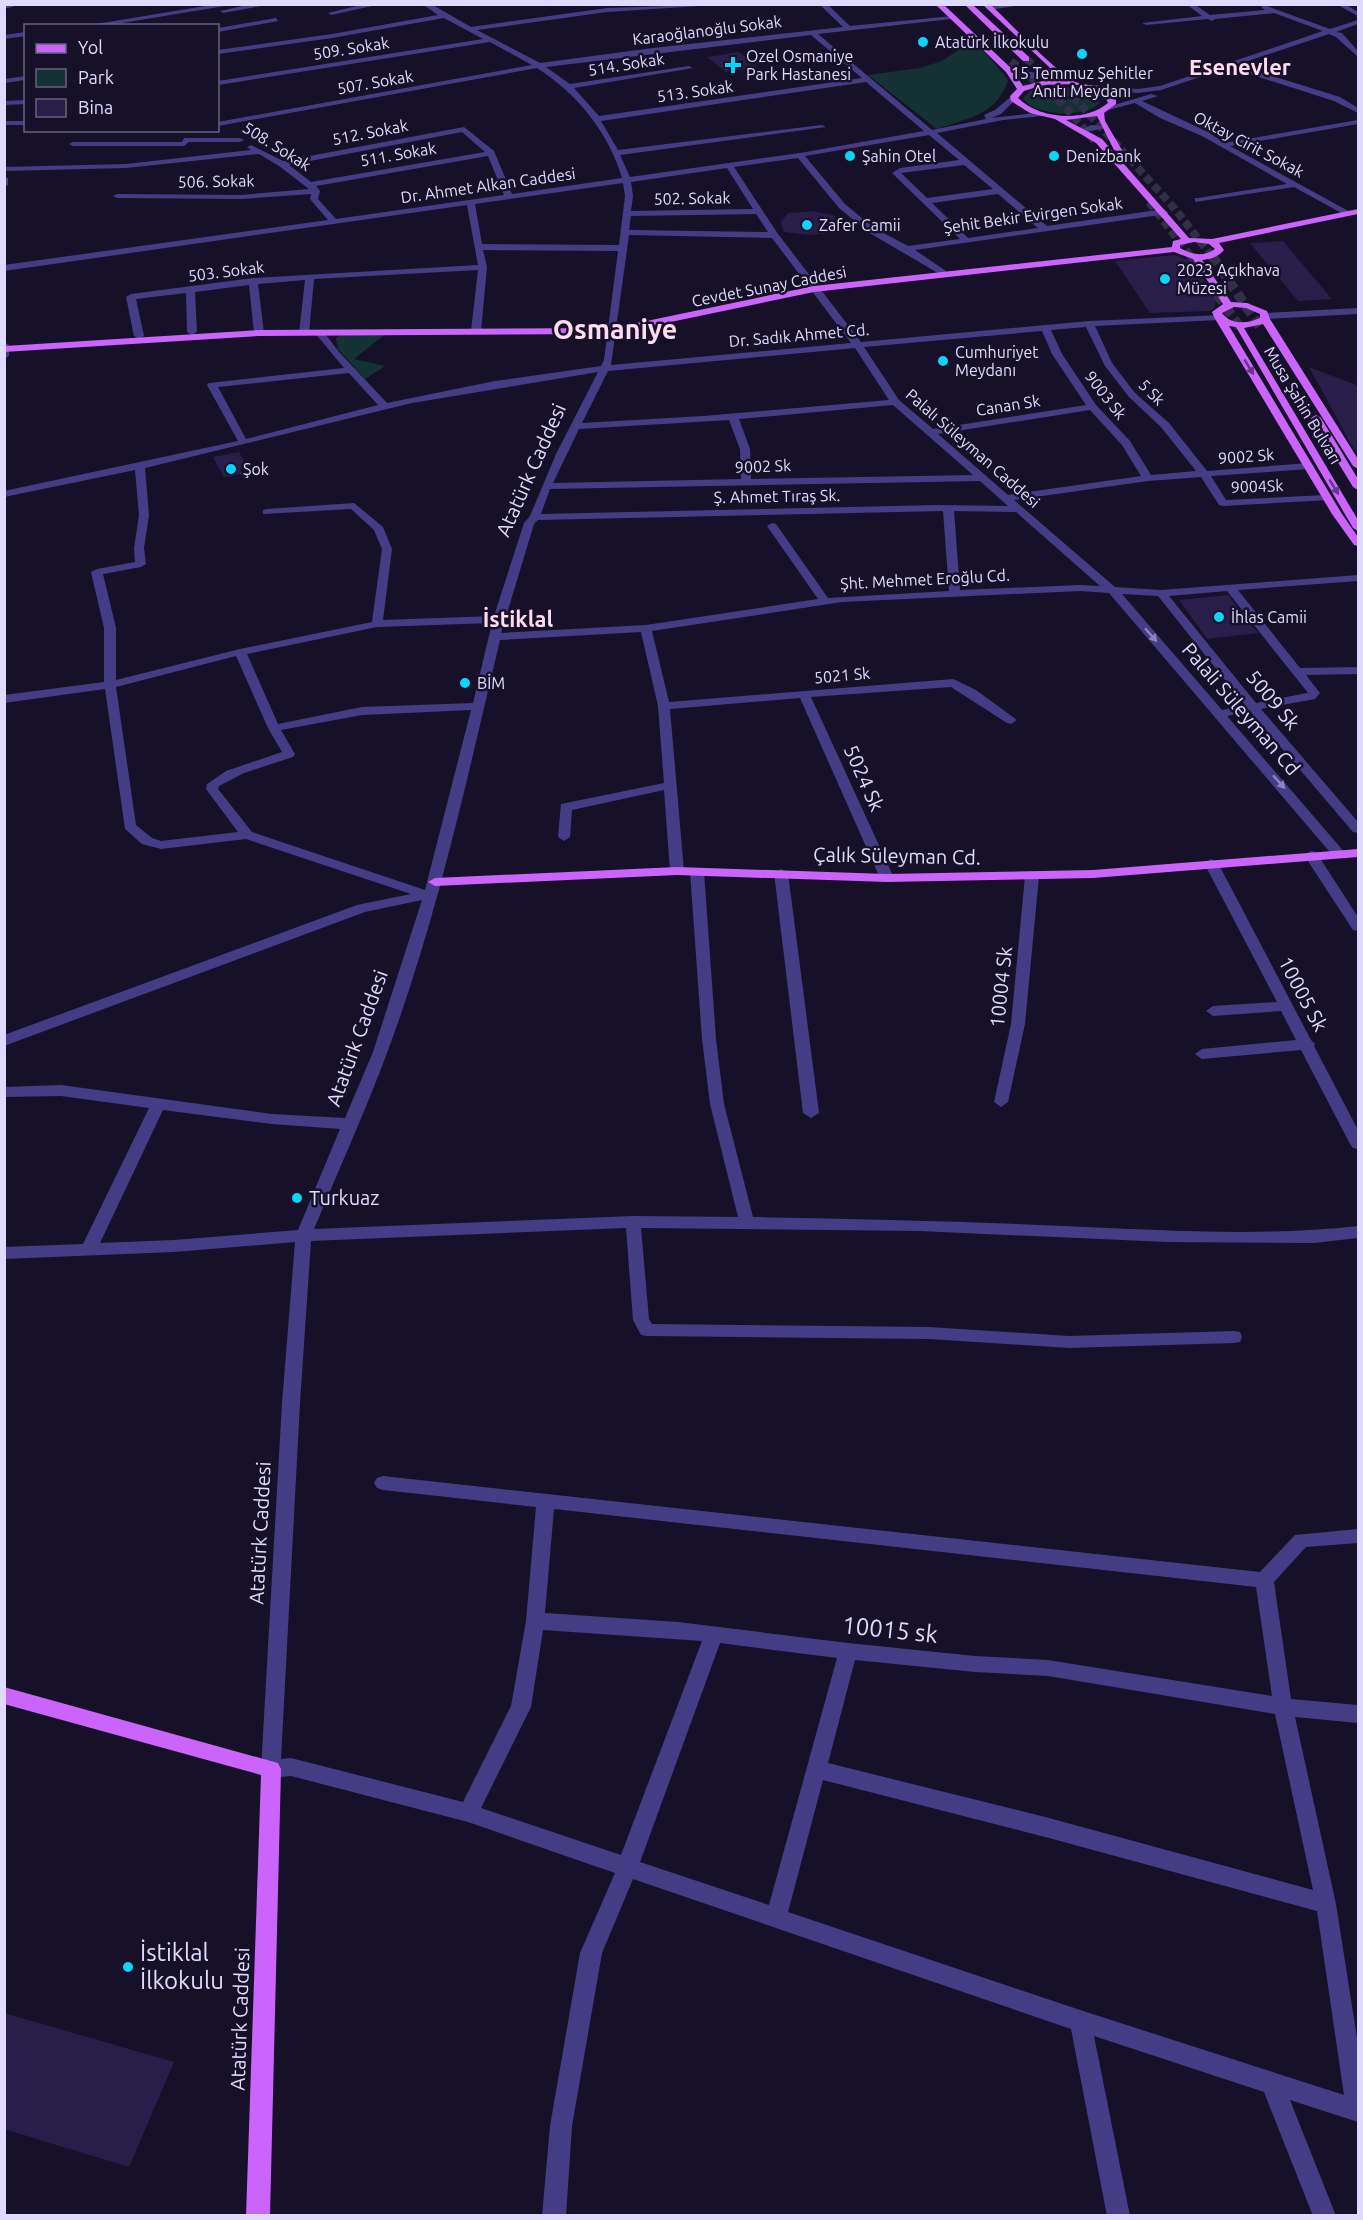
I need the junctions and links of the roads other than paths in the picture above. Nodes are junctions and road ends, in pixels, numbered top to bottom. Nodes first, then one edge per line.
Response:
1 (20, 4) edge
2 (234, 4) edge
3 (269, 4) edge
4 (378, 4) edge
5 (727, 4) edge
6 (822, 4) edge
7 (938, 4) edge
8 (951, 4) edge
9 (967, 4) edge
10 (1025, 4) edge
11 (1189, 4) edge
12 (1257, 4) edge
13 (1339, 4) edge
14 (427, 6) edge
15 (987, 6) edge
16 (4, 7) edge
17 (446, 10) edge
18 (1273, 11) junction
19 (332, 13) dead end
20 (1359, 14) edge
21 (951, 17) junction
22 (1212, 18) junction
23 (276, 20) dead end
24 (1359, 22) edge
25 (1146, 23) dead end
26 (100, 24) edge
27 (141, 24) edge
28 (236, 27) junction
29 (848, 28) junction
30 (470, 29) junction
31 (1359, 29) edge
32 (219, 30) edge
33 (812, 32) junction
34 (1330, 32) junction
35 (24, 34) edge
36 (242, 34) dead end
37 (1339, 35) junction
38 (4, 37) edge
39 (24, 40) edge
40 (489, 40) junction
41 (248, 41) dead end
42 (4, 43) edge
43 (254, 47) junction
44 (219, 52) edge
45 (618, 54) junction
46 (1359, 55) edge
47 (1026, 59) tunnel mouth
48 (1011, 61) tunnel mouth
49 (626, 62) dead end
50 (537, 66) junction
51 (689, 68) dead end
52 (633, 69) dead end
53 (1055, 69) junction
54 (1243, 69) junction
55 (1009, 71) junction
56 (640, 76) junction
57 (24, 78) edge
58 (868, 79) junction
59 (4, 81) edge
60 (219, 83) edge
61 (1070, 83) junction
62 (567, 87) junction
63 (1092, 87) junction
64 (1021, 89) junction
65 (1014, 96) junction
66 (1137, 101) junction
67 (24, 102) edge
68 (4, 103) edge
69 (1104, 110) junction
70 (1359, 111) edge
71 (1041, 114) junction
72 (1053, 116) junction
73 (596, 119) junction
74 (1359, 122) edge
75 (4, 123) edge
76 (24, 123) edge
77 (974, 123) junction
78 (219, 125) edge
79 (219, 126) edge
80 (822, 127) dead end
81 (1104, 127) junction
82 (1083, 131) junction
83 (932, 132) junction
84 (240, 140) junction
85 (73, 144) dead end
86 (1224, 145) junction
87 (259, 152) junction
88 (491, 153) junction
89 (616, 153) junction
90 (800, 155) junction
91 (966, 162) junction
92 (282, 164) junction
93 (729, 165) junction
94 (4, 169) edge
95 (5, 178) edge
96 (628, 180) junction
97 (1293, 184) junction
98 (4, 185) edge
99 (313, 188) junction
100 (999, 191) junction
101 (117, 196) dead end
102 (509, 196) junction
103 (1198, 200) dead end
104 (926, 201) junction
105 (471, 202) junction
106 (1359, 211) edge
107 (758, 212) junction
108 (1164, 212) junction
109 (1348, 213) junction
110 (626, 214) junction
111 (1359, 216) edge
112 (334, 222) junction
113 (1044, 228) junction
114 (623, 232) junction
115 (774, 235) junction
116 (1190, 239) junction
117 (966, 240) junction
118 (1215, 244) junction
119 (480, 247) junction
120 (621, 248) junction
121 (907, 249) junction
122 (1176, 249) junction
123 (1208, 256) junction
124 (1196, 257) junction
125 (483, 267) junction
126 (4, 268) edge
127 (943, 273) junction
128 (310, 277) junction
129 (253, 281) junction
130 (814, 289) junction
131 (190, 291) junction
132 (1239, 304) junction
133 (1228, 305) junction
134 (1359, 311) edge
135 (1219, 317) junction
136 (1263, 321) junction
137 (1089, 324) junction
138 (1045, 328) junction
139 (1240, 328) tunnel mouth
140 (476, 331) junction
141 (613, 331) junction
142 (192, 332) junction
143 (259, 333) junction
144 (304, 333) junction
145 (320, 333) junction
146 (139, 336) junction
147 (4, 345) edge
148 (858, 345) junction
149 (5, 350) edge
150 (4, 356) edge
151 (605, 368) junction
152 (352, 370) junction
153 (895, 402) junction
154 (385, 406) junction
155 (1092, 407) junction
156 (733, 417) junction
157 (575, 426) junction
158 (929, 433) junction
159 (243, 442) junction
160 (1357, 462) edge
161 (1309, 466) junction
162 (140, 467) junction
163 (1204, 474) junction
164 (981, 478) junction
165 (1148, 478) junction
166 (746, 481) junction
167 (546, 486) junction
168 (1359, 487) edge
169 (4, 494) edge
170 (1007, 498) junction
171 (1326, 498) junction
172 (948, 508) junction
173 (1019, 508) junction
174 (267, 512) dead end
175 (535, 517) junction
176 (772, 526) dead end
177 (1359, 528) edge
178 (1359, 543) edge
179 (1359, 578) edge
180 (1230, 588) junction
181 (1113, 591) junction
182 (955, 594) junction
183 (1161, 594) junction
184 (824, 600) junction
185 (499, 619) junction
186 (377, 624) junction
187 (646, 628) junction
188 (495, 637) junction
189 (240, 652) junction
190 (1359, 670) edge
191 (1298, 672) junction
192 (110, 685) junction
193 (804, 694) junction
194 (4, 699) edge
195 (478, 706) junction
196 (664, 706) junction
197 (1253, 707) junction
198 (1219, 714) junction
199 (1011, 720) dead end
200 (274, 728) junction
201 (670, 785) junction
202 (1359, 829) edge
203 (247, 835) junction
204 (564, 837) dead end
205 (1359, 853) edge
206 (1339, 854) junction
207 (1311, 855) junction
208 (1211, 863) junction
209 (677, 871) junction
210 (697, 872) junction
211 (781, 873) junction
212 (1032, 876) junction
213 (887, 878) junction
214 (435, 882) junction
215 (428, 896) junction
216 (1359, 927) edge
217 (1286, 1005) junction
218 (1213, 1011) dead end
219 (4, 1041) edge
220 (1308, 1044) junction
221 (1202, 1054) dead end
222 (4, 1092) edge
223 (1001, 1102) dead end
224 (158, 1104) junction
225 (811, 1113) dead end
226 (351, 1124) junction
227 (1359, 1144) edge
228 (633, 1222) junction
229 (747, 1223) junction
230 (1359, 1232) edge
231 (304, 1234) junction
232 (89, 1249) junction
233 (4, 1253) edge
234 (1234, 1337) dead end
235 (383, 1483) dead end
236 (546, 1501) junction
237 (1359, 1536) edge
238 (1264, 1580) junction
239 (535, 1621) junction
240 (714, 1635) junction
241 (848, 1651) junction
242 (4, 1695) edge
243 (1283, 1707) junction
244 (1359, 1714) edge
245 (271, 1769) junction
246 (817, 1769) junction
247 (468, 1813) junction
248 (627, 1868) junction
249 (1326, 1904) junction
250 (776, 1917) junction
251 (1080, 2021) junction
252 (1272, 2084) junction
253 (1358, 2111) edge
254 (258, 2216) edge
255 (554, 2216) edge
256 (1119, 2216) edge
257 (1325, 2216) edge

1 - 16 street
2 - 26 street
3 - 27 street
4 - 19 street
5 - 30 street
6 - 29 street
7 - 21 main road
8 - 48 main road
9 - 47 main road
10 - 15 street
11 - 22 street
12 - 18 street
13 - 20 street
14 - 17 street, Atatürk Caddesi
15 - 53 main road
17 - 30 street, Atatürk Caddesi
17 - 43 street
18 - 22 street
18 - 34 street
21 - 29 street, Karaoğlanoğlu Sokak
21 - 55 main road
22 - 25 street
23 - 28 street
24 - 34 street
28 - 32 street
28 - 36 street
29 - 33 street, Karaoğlanoğlu Sokak
30 - 40 street, Atatürk Caddesi
31 - 37 street
33 - 45 street, Karaoğlanoğlu Sokak
33 - 58 street
34 - 37 street
34 - 63 street
35 - 38 street
37 - 46 street
37 - 54 street
39 - 42 street
40 - 50 street, Atatürk Caddesi
40 - 60 street, 509. Sokak
41 - 43 street
43 - 44 street
45 - 49 street
45 - 50 street, Karaoğlanoğlu Sokak
50 - 62 street, Atatürk Caddesi
50 - 78 street, 507. Sokak
51 - 56 street, 514. Sokak
52 - 56 street
53 - 55 street
53 - 61 main road
54 - 66 street
54 - 70 street
55 - 64 main road
56 - 62 street, 514. Sokak
57 - 59 street
58 - 73 street, 513. Sokak
58 - 83 street
61 - 63 main road
61 - 64 main road
62 - 73 street, Atatürk Caddesi
63 - 69 main road
64 - 65 main road
65 - 71 main road
65 - 77 street
66 - 69 street
66 - 86 street, Oktay Cirit Sokak
67 - 68 street
69 - 72 main road
69 - 81 main road
71 - 72 main road
71 - 77 street
72 - 82 main road
73 - 89 street, Atatürk Caddesi
74 - 86 street
75 - 76 street
77 - 83 street, Dr. Ahmet Alkan Caddesi
79 - 84 street, 508. Sokak
80 - 89 street
81 - 82 street
81 - 116 main road
82 - 108 main road
83 - 90 street, Dr. Ahmet Alkan Caddesi
83 - 91 street
84 - 85 street
84 - 87 street, 508. Sokak
86 - 97 street, Oktay Cirit Sokak
87 - 92 street, 508. Sokak
87 - 94 street
88 - 92 street, 512. Sokak
88 - 99 street, 511. Sokak
88 - 102 street
89 - 96 street, Atatürk Caddesi
90 - 93 street, Dr. Ahmet Alkan Caddesi
90 - 121 street
91 - 100 street
91 - 104 street
92 - 99 street, 508. Sokak
93 - 96 street, Dr. Ahmet Alkan Caddesi
93 - 107 street, Palalı Süleyman Caddesi
95 - 98 street
96 - 102 street, Dr. Ahmet Alkan Caddesi
96 - 110 street, Atatürk Caddesi
97 - 103 street
97 - 109 street, Oktay Cirit Sokak
99 - 101 street, 506. Sokak
99 - 112 street, 508. Sokak
100 - 104 street
100 - 113 street
102 - 105 street, Dr. Ahmet Alkan Caddesi
104 - 117 street
105 - 112 street, Dr. Ahmet Alkan Caddesi
105 - 119 street
106 - 109 main road
107 - 110 street, 502. Sokak
107 - 115 street, Palalı Süleyman Caddesi
108 - 113 street, Şehit Bekir Evirgen Sokak
108 - 116 main road
109 - 118 main road
110 - 114 street, Atatürk Caddesi
111 - 118 main road
112 - 126 street, Dr. Ahmet Alkan Caddesi
113 - 117 street, Şehit Bekir Evirgen Sokak
114 - 115 street
114 - 120 street, Atatürk Caddesi
115 - 130 street, Palalı Süleyman Caddesi
116 - 118 main road
116 - 122 main road
117 - 121 street, Şehit Bekir Evirgen Sokak
118 - 123 main road
119 - 120 street
119 - 125 street
120 - 141 street, Atatürk Caddesi
121 - 127 street
122 - 124 main road
122 - 127 main road, Cevdet Sunay Caddesi
123 - 124 main road
123 - 132 main road
124 - 133 main road
125 - 128 street, 503. Sokak
125 - 140 street
127 - 130 main road, Cevdet Sunay Caddesi
128 - 129 street, 503. Sokak
128 - 144 street
129 - 131 street, 503. Sokak
129 - 143 street
130 - 141 main road, Cevdet Sunay Caddesi
130 - 148 street, Palalı Süleyman Caddesi
131 - 142 street
131 - 146 street, 503. Sokak
132 - 133 main road
132 - 136 main road
133 - 135 main road
134 - 136 street
135 - 136 main road
135 - 137 street, Dr. Sadık Ahmet Cd.
135 -> 161 main road
136 - 160 main road
136 - 168 main road, Musa Şahin Bulvarı
137 - 138 street, Dr. Sadık Ahmet Cd.
137 - 163 street, 5 Sk
138 - 148 street, Dr. Sadık Ahmet Cd.
138 - 155 street, 9003 Sk
139 -> 177 main road, Musa Şahin Bulvarı
140 - 141 main road, Cevdet Sunay Caddesi
140 - 145 main road, Cevdet Sunay Caddesi
141 - 151 street, Atatürk Caddesi
142 - 143 main road
142 - 146 main road
143 - 144 main road, Cevdet Sunay Caddesi
143 - 149 main road
144 - 145 main road, Cevdet Sunay Caddesi
145 - 152 street
146 - 149 main road
147 - 149 street
148 - 151 street, Dr. Sadık Ahmet Cd.
148 - 153 street, Palalı Süleyman Caddesi
149 - 150 street
151 - 154 street, Dr. Sadık Ahmet Cd.
151 - 157 street, Atatürk Caddesi
152 - 154 street
152 - 159 street
153 - 156 street
153 - 158 street, Palalı Süleyman Caddesi
154 - 159 street, Dr. Sadık Ahmet Cd.
155 - 158 street, Canan Sk
155 - 165 street, 9003 Sk
156 - 157 street
156 - 166 street
157 - 167 street, Atatürk Caddesi
158 - 164 street, Palalı Süleyman Caddesi
159 - 162 street, Dr. Sadık Ahmet Cd.
161 - 163 street, 9002 Sk
161 - 171 main road
162 - 169 street, Dr. Sadık Ahmet Cd.
162 - 192 street
163 - 165 street, 9002 Sk
163 - 171 street, 9004Sk
164 - 166 street, 9002 Sk
164 - 170 street, Palalı Süleyman Caddesi
165 - 170 street, 9002 Sk
166 - 167 street, 9002 Sk
167 - 175 street, Atatürk Caddesi
170 - 173 street, Palalı Süleyman Caddesi
171 - 178 main road
172 - 173 street, Ş. Ahmet Tıraş Sk.
172 - 175 street, Ş. Ahmet Tıraş Sk.
172 - 182 street
173 - 181 street, Palalı Süleyman Caddesi
174 - 186 street
175 - 185 street, Atatürk Caddesi
176 - 184 street
179 - 180 street, Şht. Mehmet Eroğlu Cd.
180 - 183 street, Şht. Mehmet Eroğlu Cd.
180 - 191 street
181 - 182 street, Şht. Mehmet Eroğlu Cd.
181 - 183 street, Şht. Mehmet Eroğlu Cd.
181 -> 198 street, Palali Süleyman Cd
182 - 184 street, Şht. Mehmet Eroğlu Cd.
183 - 197 street, 5009 Sk
184 - 187 street, Şht. Mehmet Eroğlu Cd.
185 - 186 street
185 - 188 street, Atatürk Caddesi
186 - 189 street
187 - 188 street, Şht. Mehmet Eroğlu Cd.
187 - 196 street
188 - 195 street, Atatürk Caddesi
189 - 192 street
189 - 200 street
190 - 191 street
191 - 197 street
192 - 194 street
192 - 203 street
193 - 196 street, 5021 Sk
193 - 199 street, 5021 Sk
193 - 213 street, 5024 Sk
195 - 200 street
195 - 214 street, Atatürk Caddesi
196 - 201 street
197 - 198 street
197 - 202 street, 5009 Sk
198 -> 206 street, Palali Süleyman Cd
200 - 203 street
201 - 204 street
201 - 209 street
203 - 215 street
205 - 206 main road, Çalık Süleyman Cd.
206 - 207 main road, Çalık Süleyman Cd.
207 - 208 main road, Çalık Süleyman Cd.
207 - 216 street
208 - 212 main road, Çalık Süleyman Cd.
208 - 217 street, 10005 Sk
209 - 210 main road, Çalık Süleyman Cd.
209 - 214 main road, Çalık Süleyman Cd.
210 - 211 main road, Çalık Süleyman Cd.
210 - 229 street
211 - 213 main road, Çalık Süleyman Cd.
211 - 225 street
212 - 213 main road, Çalık Süleyman Cd.
212 - 223 street, 10004 Sk
214 - 215 street, Atatürk Caddesi
215 - 219 street
215 - 226 street, Atatürk Caddesi
217 - 218 street
217 - 220 street, 10005 Sk
220 - 221 street
220 - 227 street, 10005 Sk
222 - 224 street
224 - 226 street
224 - 232 street
226 - 231 street, Atatürk Caddesi
228 - 229 street
228 - 231 street
228 - 234 street
229 - 230 street
231 - 232 street
231 - 245 street, Atatürk Caddesi
232 - 233 street
235 - 236 street
236 - 238 street
236 - 239 street
237 - 238 street
238 - 243 street
239 - 240 street, 10015 sk
239 - 247 street
240 - 241 street, 10015 sk
240 - 248 street
241 - 243 street, 10015 sk
241 - 246 street
242 - 245 main road
243 - 244 street, 10015 sk
243 - 249 street
245 - 247 street
245 - 254 main road, Atatürk Caddesi
246 - 249 street
246 - 250 street
247 - 248 street
248 - 250 street
248 - 255 street
249 - 253 street
250 - 251 street
251 - 252 street
251 - 256 street
252 - 253 street
252 - 257 street

